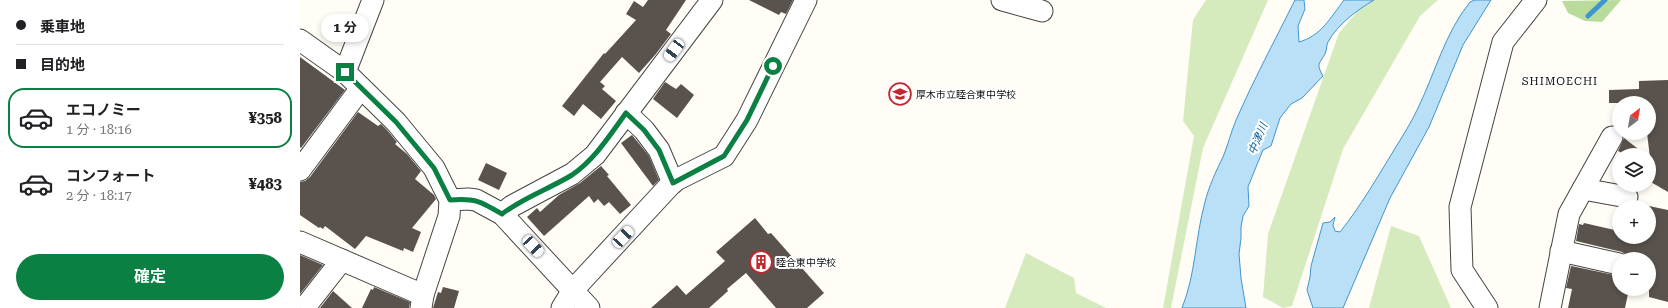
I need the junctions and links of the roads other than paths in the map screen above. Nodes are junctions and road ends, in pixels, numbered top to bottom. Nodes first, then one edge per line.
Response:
1 (373, 0) edge
2 (712, 0) edge
3 (806, 0) edge
4 (1002, 0) edge
5 (1536, 0) edge
6 (1042, 11) dead end
7 (300, 40) edge
8 (345, 72) junction
9 (361, 88) junction
10 (626, 113) junction
11 (1612, 137) dead end
12 (300, 170) edge
13 (673, 183) junction
14 (1583, 189) junction
15 (1627, 197) dead end
16 (450, 200) junction
17 (502, 214) junction
18 (300, 242) edge
19 (1561, 251) junction
20 (342, 260) junction
21 (1612, 262) edge
22 (573, 290) junction
23 (422, 301) edge
24 (309, 302) dead end
25 (562, 308) edge
26 (589, 308) edge
27 (1487, 308) edge
28 (1550, 308) edge

1 - 8 street
2 - 10 street
3 - 13 street
4 - 6 street
5 - 27 street
7 - 8 street
8 - 9 street
9 - 12 street
9 - 16 street
10 - 13 street
10 - 17 street
11 - 14 street
13 - 22 street
14 - 15 street
14 - 19 street
16 - 17 street
16 - 23 street
17 - 22 street
18 - 20 street
19 - 21 street
19 - 28 street
20 - 23 street
20 - 24 street
22 - 25 street
22 - 26 street

